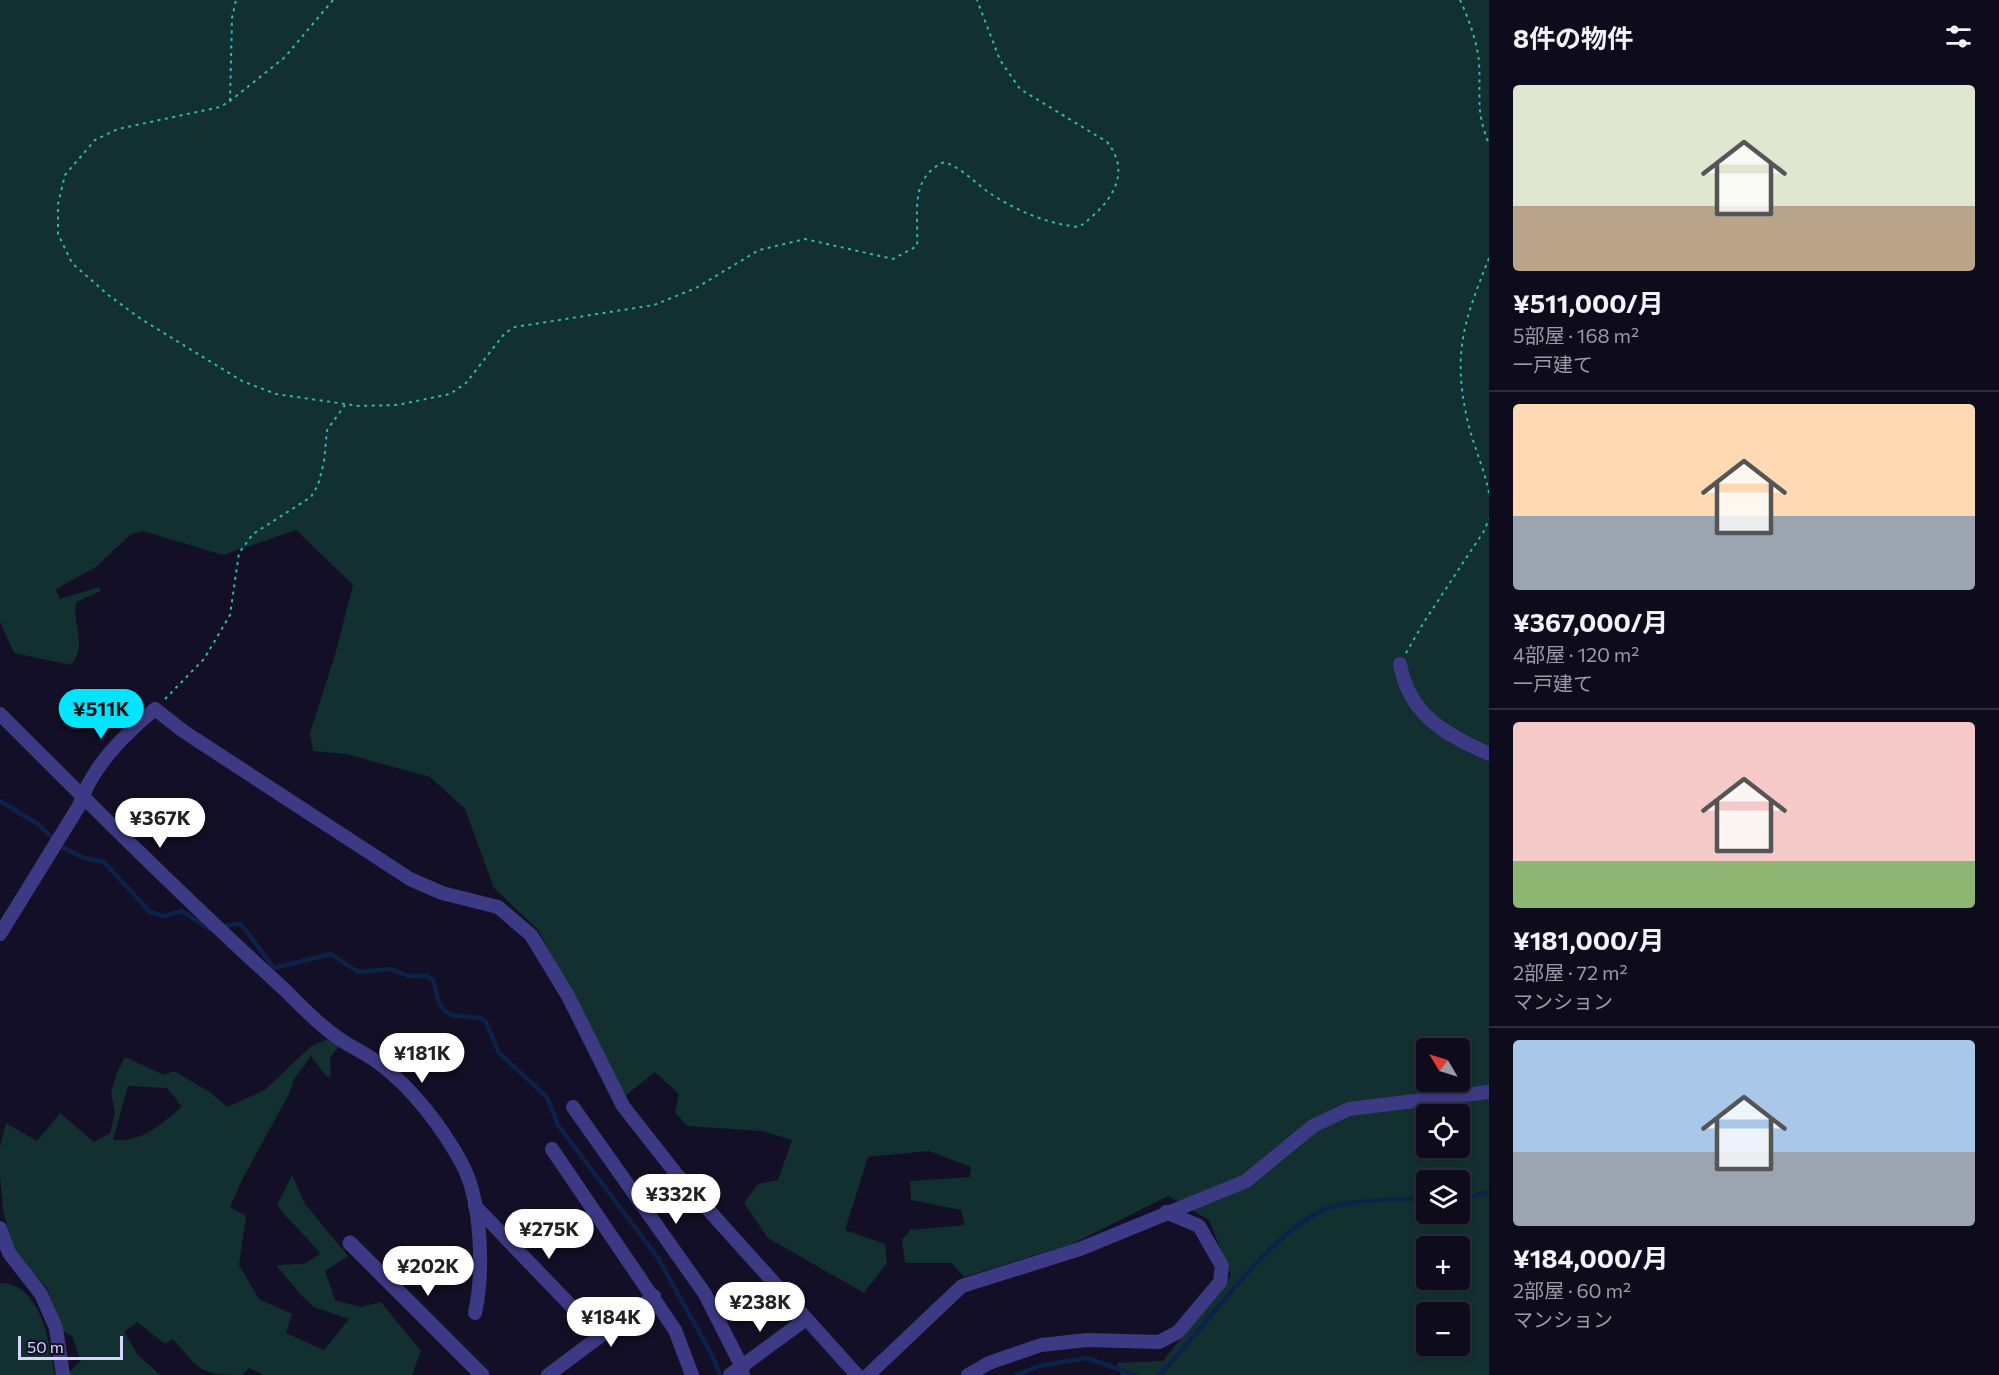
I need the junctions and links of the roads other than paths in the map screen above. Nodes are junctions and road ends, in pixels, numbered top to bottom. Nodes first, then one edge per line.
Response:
1 (1400, 663) road end
2 (0, 714) edge
3 (1489, 753) edge
4 (82, 796) junction
5 (0, 934) edge
6 (1489, 1092) edge
7 (573, 1107) dead end
8 (552, 1149) dead end
9 (475, 1206) junction
10 (1166, 1212) junction
11 (0, 1228) edge
12 (350, 1243) dead end
13 (4, 1256) edge
14 (654, 1296) junction
15 (476, 1313) dead end
16 (806, 1320) junction
17 (600, 1336) junction
18 (737, 1372) edge
19 (63, 1375) edge
20 (482, 1375) edge
21 (548, 1375) edge
22 (692, 1375) edge
23 (857, 1375) edge
24 (868, 1375) edge
25 (968, 1375) edge

1 - 3 street
2 - 4 street
4 - 5 street
4 - 9 street
4 - 16 street
6 - 10 street
7 - 18 street
8 - 14 street
9 - 15 street
9 - 17 street
10 - 24 street
10 - 25 street
11 - 13 street
12 - 20 street
13 - 19 street
14 - 17 street
14 - 22 street
16 - 18 street
16 - 23 street
17 - 21 street

